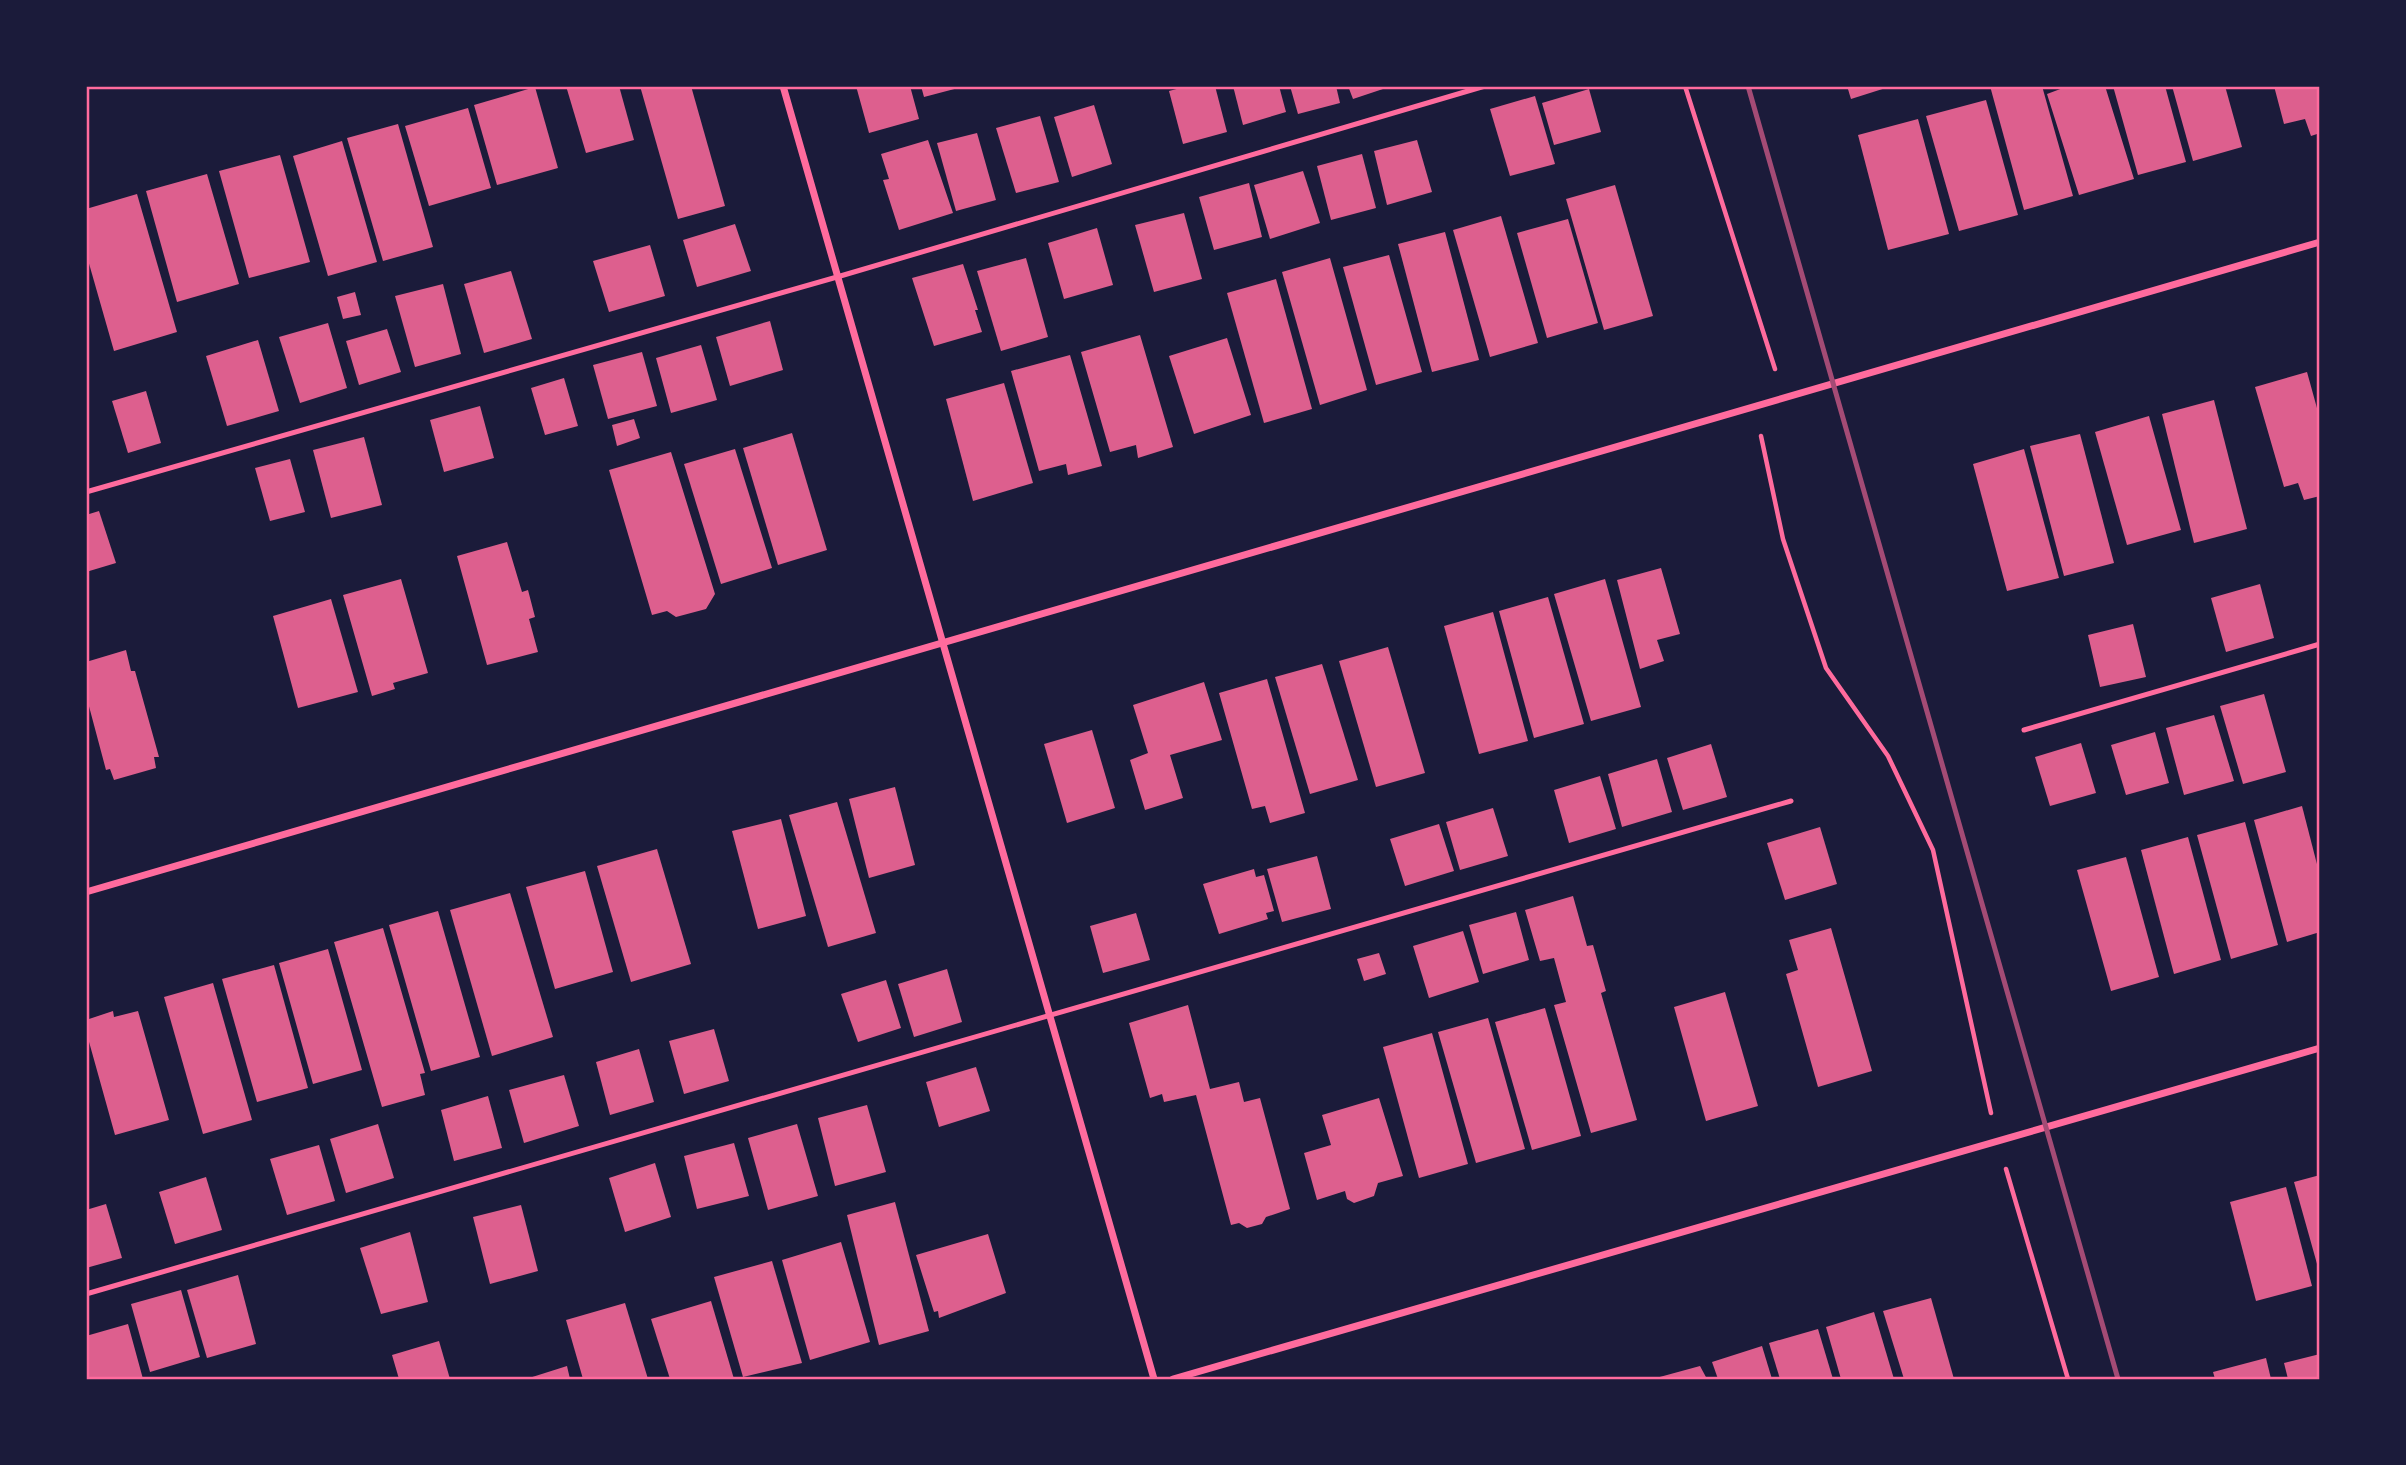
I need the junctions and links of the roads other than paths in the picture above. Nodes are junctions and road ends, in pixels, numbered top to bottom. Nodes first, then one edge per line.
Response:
1 (783, 86) edge
2 (1485, 86) edge
3 (2320, 242) edge
4 (837, 277) junction
5 (86, 492) edge
6 (943, 642) junction
7 (2320, 645) edge
8 (2024, 730) dead end
9 (1791, 801) dead end
10 (86, 892) edge
11 (1050, 1015) junction
12 (2320, 1048) edge
13 (86, 1294) edge
14 (1154, 1379) edge
15 (1173, 1379) edge

1 - 4 street
2 - 4 lane
3 - 6 street
4 - 5 lane
4 - 6 street
6 - 10 street
6 - 11 street
7 - 8 lane
9 - 11 lane
11 - 13 lane
11 - 14 street
12 - 15 street

